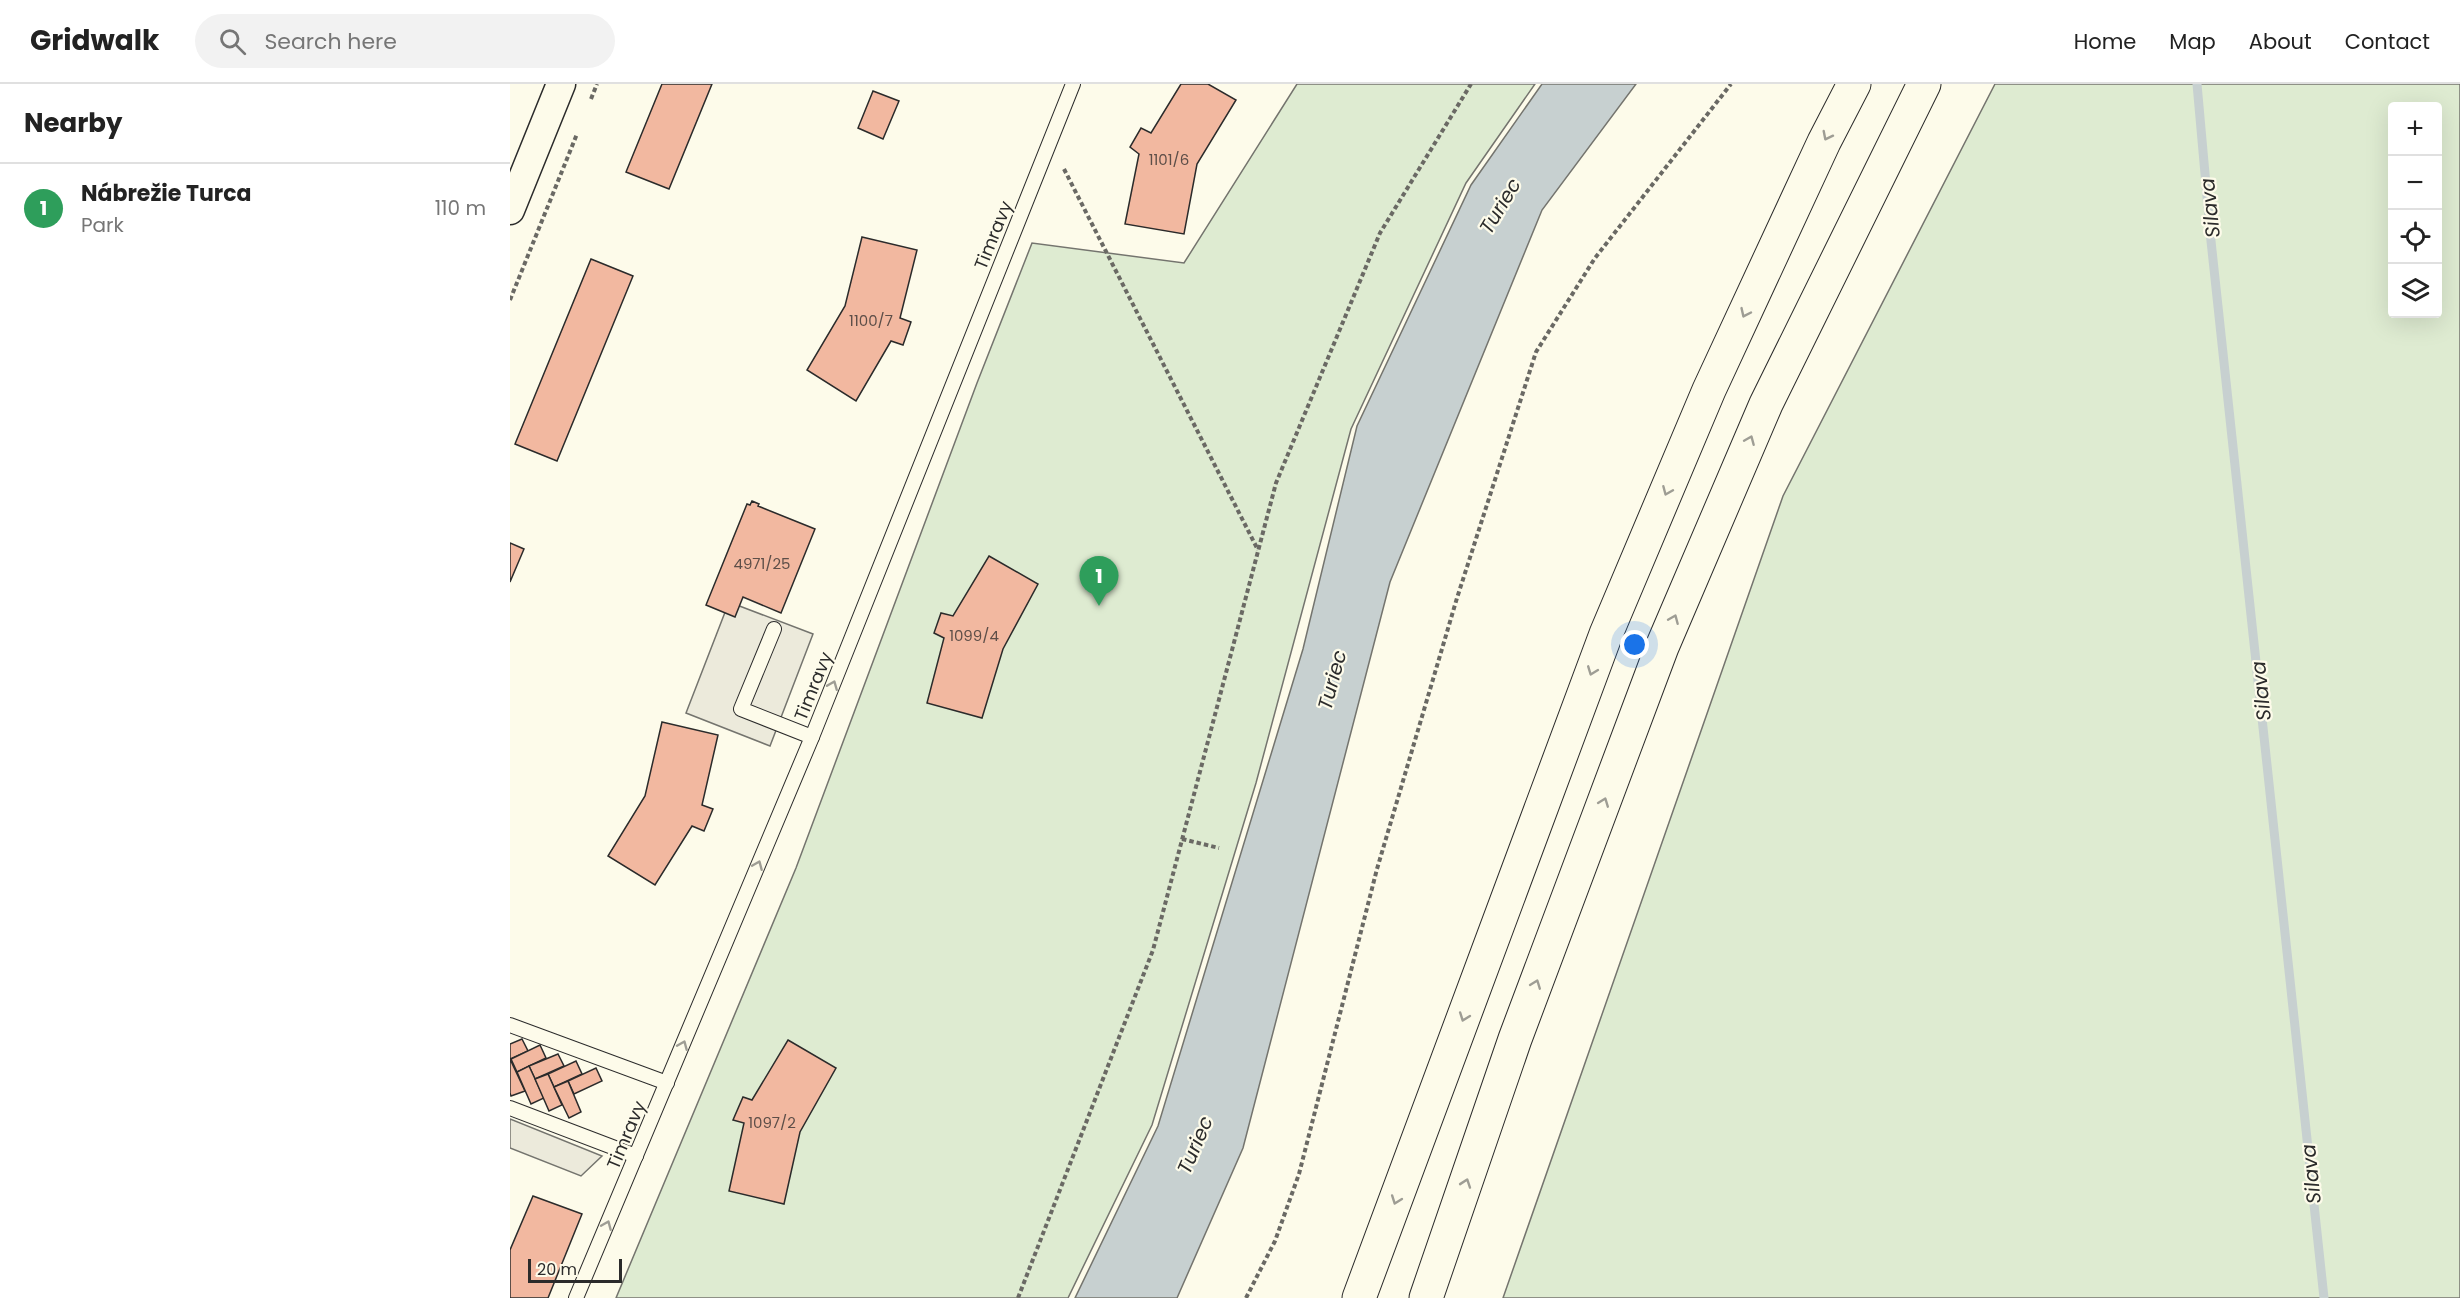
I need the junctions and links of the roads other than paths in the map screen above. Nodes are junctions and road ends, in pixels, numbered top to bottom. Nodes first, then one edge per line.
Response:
1 (561, 84) edge
2 (1073, 84) edge
3 (1854, 84) edge
4 (1924, 84) edge
5 (510, 210) edge
6 (774, 629) dead end
7 (812, 737) junction
8 (510, 1025) edge
9 (667, 1083) junction
10 (510, 1108) edge
11 (636, 1156) junction
12 (576, 1298) edge
13 (1359, 1298) edge
14 (1426, 1298) edge

1 - 5 street
7 -> 2 lane, Timravy
3 -> 13 main road
14 -> 4 main road
6 - 7 lane
9 -> 7 lane, Timravy
8 - 9 lane
9 - 11 lane, Timravy
10 - 11 lane
12 -> 11 lane, Timravy

